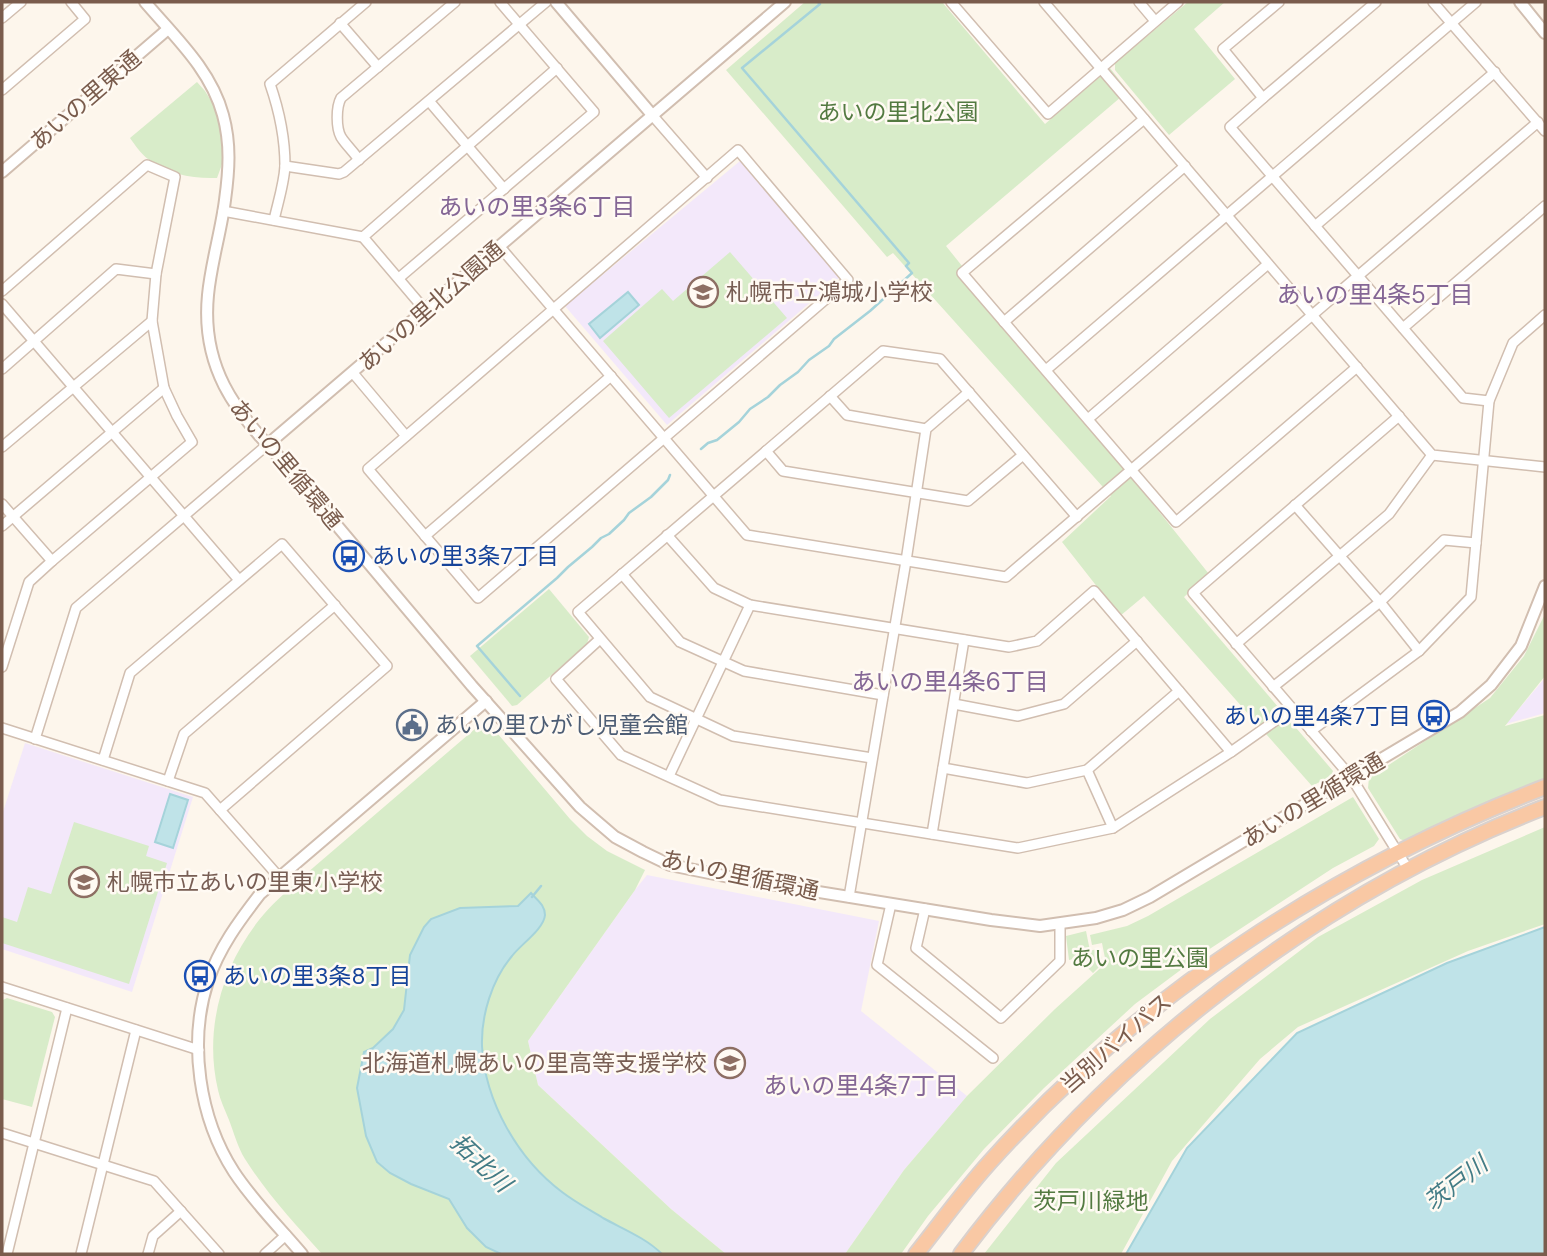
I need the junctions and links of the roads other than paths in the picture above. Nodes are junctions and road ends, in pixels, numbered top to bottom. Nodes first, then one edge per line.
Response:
1 (21, 2) edge
2 (71, 2) edge
3 (145, 2) edge
4 (366, 2) edge
5 (454, 2) edge
6 (500, 2) edge
7 (546, 2) edge
8 (556, 2) edge
9 (785, 2) edge
10 (951, 2) edge
11 (1044, 2) edge
12 (1139, 2) edge
13 (1178, 2) edge
14 (1279, 2) edge
15 (1376, 2) edge
16 (1433, 2) edge
17 (1476, 2) edge
18 (1520, 2) edge
19 (2, 18) edge
20 (1155, 21) junction
21 (340, 23) junction
22 (1452, 23) junction
23 (519, 24) junction
24 (169, 29) junction
25 (1544, 29) edge
26 (378, 67) junction
27 (557, 68) junction
28 (1100, 68) junction
29 (1495, 72) junction
30 (2, 90) edge
31 (1263, 98) junction
32 (429, 101) junction
33 (653, 116) junction
34 (1144, 119) junction
35 (1538, 122) junction
36 (1545, 131) edge
37 (467, 145) junction
38 (359, 160) junction
39 (285, 166) junction
40 (1185, 166) junction
41 (2, 172) edge
42 (1272, 176) junction
43 (706, 178) junction
44 (504, 189) junction
45 (1545, 206) edge
46 (223, 211) junction
47 (1227, 215) junction
48 (274, 220) junction
49 (1315, 226) junction
50 (363, 237) junction
51 (500, 247) junction
52 (1268, 264) junction
53 (156, 274) junction
54 (1358, 275) junction
55 (399, 278) junction
56 (2, 291) edge
57 (2, 304) edge
58 (553, 308) junction
59 (425, 310) junction
60 (1312, 315) junction
61 (1545, 315) edge
62 (152, 321) junction
63 (1004, 322) junction
64 (1403, 328) junction
65 (34, 341) junction
66 (1357, 367) junction
67 (2, 369) edge
68 (1046, 370) junction
69 (353, 373) junction
70 (611, 376) junction
71 (73, 387) junction
72 (164, 388) junction
73 (969, 392) junction
74 (830, 396) junction
75 (1489, 401) junction
76 (1399, 416) junction
77 (1088, 419) junction
78 (926, 429) junction
79 (111, 432) junction
80 (406, 436) junction
81 (664, 438) junction
82 (267, 446) junction
83 (2, 447) edge
84 (766, 451) junction
85 (1023, 455) junction
86 (1432, 455) junction
87 (1483, 460) junction
88 (1545, 467) edge
89 (1132, 470) junction
90 (151, 477) junction
91 (916, 493) junction
92 (713, 496) junction
93 (2, 504) edge
94 (1295, 505) junction
95 (185, 516) junction
96 (13, 517) junction
97 (1077, 517) junction
98 (2, 526) edge
99 (667, 535) junction
100 (425, 536) junction
101 (1476, 543) junction
102 (1339, 556) junction
103 (52, 561) junction
104 (906, 561) junction
105 (622, 574) junction
106 (239, 580) junction
107 (1545, 586) edge
108 (1380, 602) junction
109 (335, 605) junction
110 (750, 605) junction
111 (894, 628) junction
112 (600, 639) junction
113 (964, 639) junction
114 (1137, 641) junction
115 (1236, 643) junction
116 (1419, 650) junction
117 (723, 662) junction
118 (2, 666) edge
119 (1273, 687) junction
120 (1180, 691) junction
121 (883, 695) junction
122 (486, 701) junction
123 (954, 704) junction
124 (1292, 709) junction
125 (696, 718) junction
126 (2, 728) edge
127 (1311, 731) junction
128 (35, 738) junction
129 (1231, 752) junction
130 (872, 758) junction
131 (103, 760) junction
132 (943, 768) junction
133 (1087, 770) junction
134 (669, 776) junction
135 (1351, 777) junction
136 (168, 781) junction
137 (1545, 788) edge
138 (1545, 807) edge
139 (220, 810) junction
140 (861, 822) junction
141 (1113, 828) junction
142 (932, 834) junction
143 (1398, 852) junction
144 (1408, 869) junction
145 (279, 877) junction
146 (849, 897) junction
147 (891, 904) junction
148 (925, 909) junction
149 (1059, 924) junction
150 (2, 987) edge
151 (67, 1008) junction
152 (136, 1030) junction
153 (199, 1050) junction
154 (993, 1058) dead end
155 (2, 1133) edge
156 (34, 1143) junction
157 (103, 1165) junction
158 (181, 1211) junction
159 (286, 1235) junction
160 (6, 1254) edge
161 (80, 1254) edge
162 (148, 1254) edge
163 (219, 1254) edge
164 (265, 1254) edge
165 (302, 1254) edge
166 (916, 1254) edge
167 (961, 1254) edge

1 - 19 street
2 - 30 street
3 - 24 street, あいの里循環通
4 - 21 street
5 - 26 street
6 - 23 street
7 - 23 street
8 - 33 street
9 - 33 street, あいの里北公園通
10 - 28 street
11 - 28 street
12 - 20 street
13 - 20 street
14 - 31 street
15 - 31 street
16 - 22 street
17 - 22 street
18 - 25 street
20 - 28 street
21 - 26 street
21 - 39 street
22 - 29 street
22 - 42 street
23 - 27 street
23 - 32 street
24 - 41 street, あいの里東通
24 - 46 street, あいの里循環通
26 - 38 street
27 - 37 street
27 - 44 street
28 - 34 street
29 - 35 street
29 - 49 street
31 - 42 street
32 - 37 street
32 - 38 street
33 - 43 street
33 - 51 street, あいの里北公園通
34 - 40 street
34 - 63 street
35 - 36 street
35 - 54 street
37 - 44 street
37 - 50 street
38 - 39 street
39 - 48 street
40 - 47 street
40 - 63 street
42 - 47 street
42 - 49 street
43 - 58 street
43 - 81 street
44 - 55 street
45 - 64 street
46 - 48 street
46 - 82 street, あいの里循環通
47 - 52 street
47 - 68 street
48 - 50 street
49 - 54 street
50 - 55 street
51 - 58 street
51 - 59 street, あいの里北公園通
52 - 60 street
52 - 77 street
53 - 56 street
53 - 62 street
53 - 65 street
54 - 60 street
54 - 64 street
55 - 59 street
57 - 65 street
58 - 70 street
58 - 80 street
59 - 69 street, あいの里北公園通
60 - 66 street
60 - 89 street
61 - 75 street
62 - 71 street
62 - 72 street
63 - 68 street
64 - 75 street
65 - 67 street
65 - 71 street
66 - 76 street
66 - 89 street
68 - 77 street
69 - 80 street
69 - 82 street, あいの里北公園通
70 - 81 street
70 - 100 street
71 - 79 street
71 - 83 street
72 - 79 street
72 - 90 street
73 - 74 street
73 - 78 street
73 - 85 street
74 - 78 street
74 - 84 street
75 - 87 street
76 - 86 street
76 - 94 street
77 - 89 street
78 - 91 street
79 - 90 street
79 - 96 street
80 - 100 street
81 - 92 street
81 - 100 street
82 - 95 street
82 - 122 street, あいの里循環通
84 - 91 street
84 - 92 street
85 - 91 street
85 - 97 street
86 - 87 street
86 - 102 street
87 - 88 street
87 - 101 street
89 - 97 street
90 - 95 street
90 - 103 street
91 - 104 street
92 - 99 street
92 - 104 street
93 - 96 street
94 - 102 street
94 - 115 street
95 - 106 street
95 - 128 street
96 - 98 street
96 - 103 street
97 - 104 street
99 - 105 street
99 - 110 street
101 - 108 street
101 - 116 street
102 - 108 street
102 - 115 street
103 - 118 street
104 - 111 street
105 - 112 street
105 - 117 street
106 - 109 street
106 - 131 street
107 - 135 street, あいの里循環通
108 - 116 street
108 - 119 street
109 - 136 street
109 - 139 street
110 - 111 street
110 - 117 street
111 - 113 street
111 - 121 street
112 - 125 street
112 - 134 street
113 - 114 street
113 - 123 street
114 - 120 street
114 - 123 street
115 - 119 street
116 - 127 street
117 - 121 street
117 - 125 street
119 - 124 street
120 - 129 street
120 - 133 street
121 - 130 street
122 - 145 street
122 - 146 street, あいの里循環通
123 - 132 street
124 - 127 street
124 - 129 street
125 - 130 street
125 - 134 street
126 - 128 street
127 - 135 street
128 - 131 street
129 - 141 street
130 - 140 street
131 - 136 street
132 - 133 street
132 - 142 street
133 - 141 street
134 - 140 street
135 - 143 street
135 - 149 street, あいの里循環通
136 - 139 street
137 - 143 highway, 当別バイパス
138 - 144 highway, 当別バイパス
139 - 145 street
140 - 142 street
140 - 146 street
141 - 142 street
143 - 144 street
143 - 166 highway, 当別バイパス
144 - 167 highway, 当別バイパス
145 - 153 street
146 - 147 street, あいの里循環通
147 - 148 street, あいの里循環通
147 - 154 street
148 - 149 street, あいの里循環通
148 - 149 street
150 - 151 street
151 - 152 street
151 - 156 street
152 - 153 street
152 - 157 street
153 - 159 street
155 - 156 street
156 - 157 street
156 - 160 street
157 - 158 street
157 - 161 street
158 - 162 street
158 - 163 street
159 - 164 street
159 - 165 street

